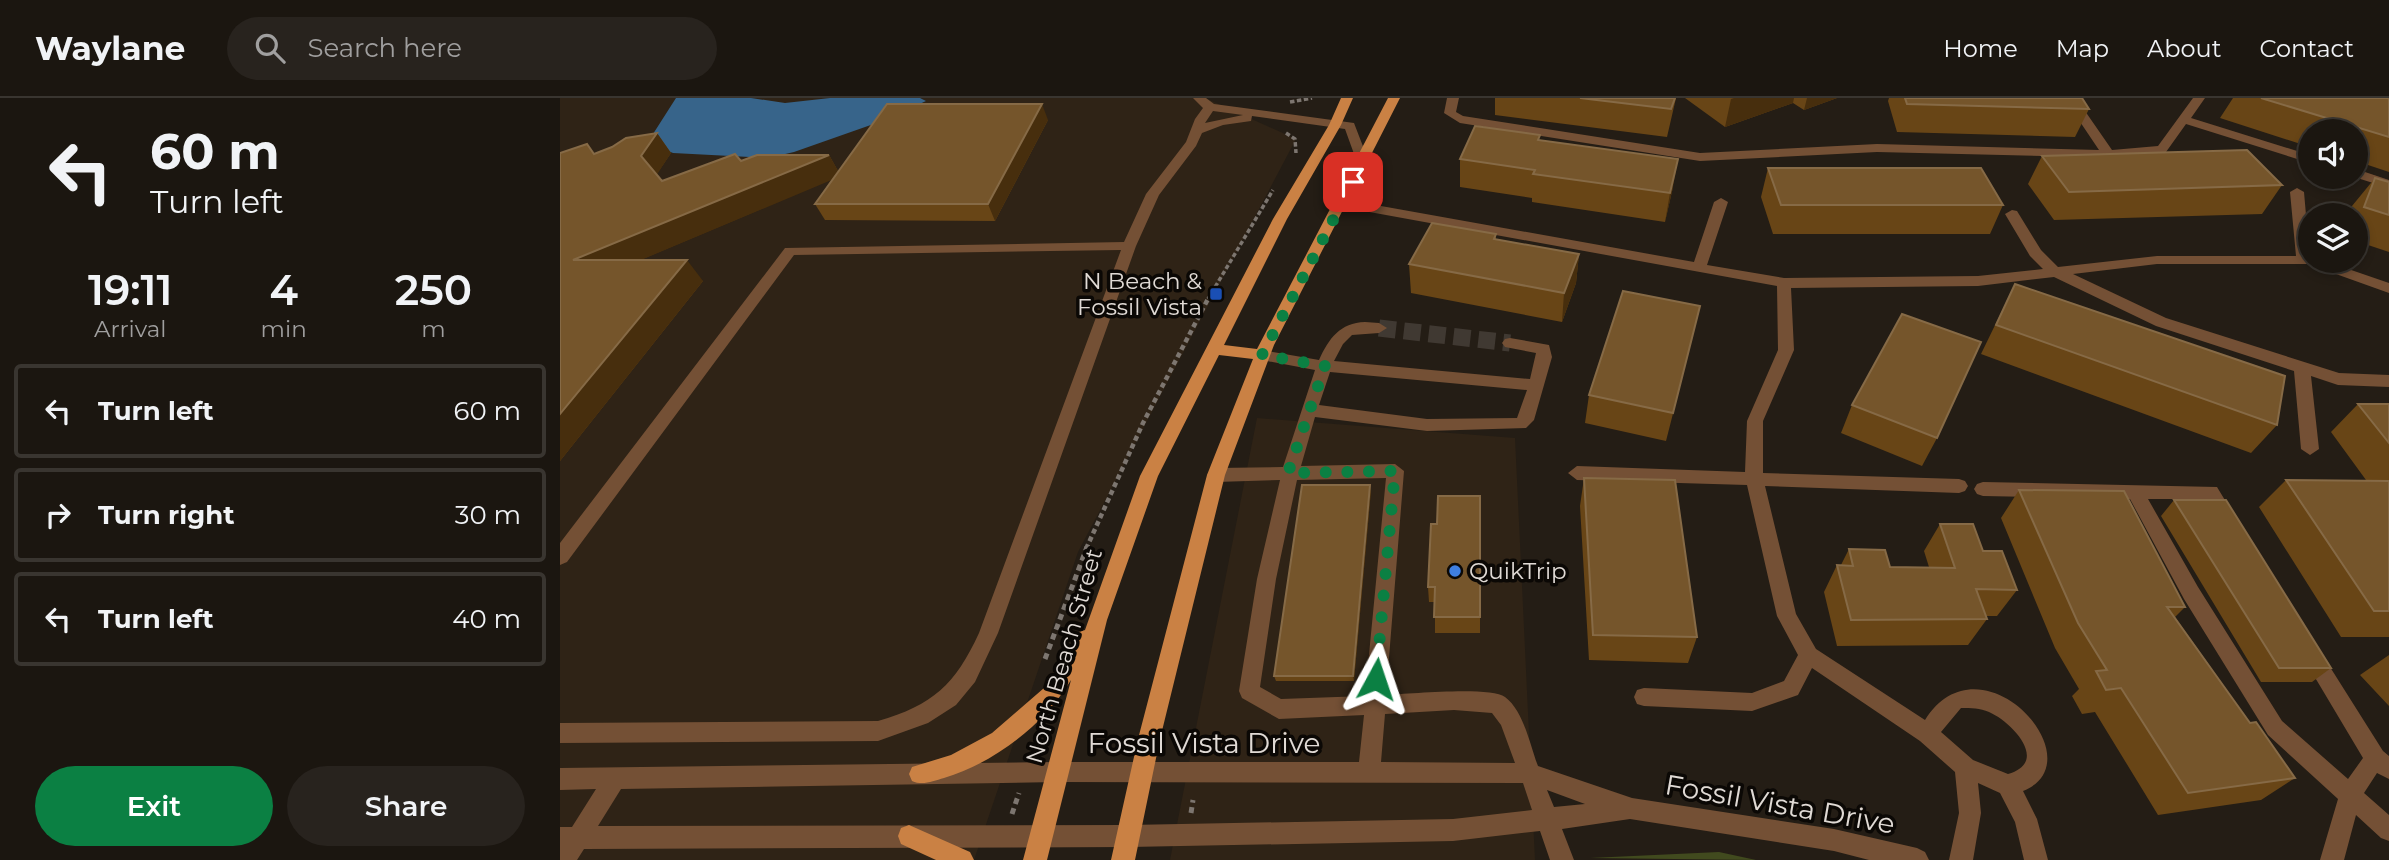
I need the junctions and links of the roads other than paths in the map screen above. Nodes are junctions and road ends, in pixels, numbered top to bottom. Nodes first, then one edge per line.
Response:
1 (1232, 98) edge
2 (1347, 98) edge
3 (1394, 98) edge
4 (1453, 98) edge
5 (2070, 98) edge
6 (2199, 98) edge
7 (1205, 102) edge
8 (1262, 114) junction
9 (2183, 119) junction
10 (1335, 125) junction
11 (1196, 131) junction
12 (2108, 153) junction
13 (2298, 155) edge
14 (1363, 162) junction
15 (2368, 177) edge
16 (2389, 184) edge
17 (2297, 192) dead end
18 (1721, 202) dead end
19 (1342, 203) junction
20 (2299, 203) edge
21 (2012, 214) dead end
22 (1129, 246) junction
23 (2298, 260) edge
24 (1699, 267) junction
25 (2052, 270) junction
26 (2346, 273) edge
27 (1784, 283) junction
28 (2389, 288) edge
29 (1379, 328) tunnel mouth
30 (1510, 343) tunnel mouth
31 (1213, 349) junction
32 (1262, 355) junction
33 (1325, 366) junction
34 (2302, 367) junction
35 (2389, 381) edge
36 (1536, 386) junction
37 (1310, 410) junction
38 (2311, 449) dead end
39 (1288, 473) junction
40 (1577, 473) dead end
41 (1216, 475) junction
42 (1754, 479) junction
43 (1959, 486) dead end
44 (1983, 489) dead end
45 (2135, 492) junction
46 (2239, 538) edge
47 (560, 557) edge
48 (1097, 620) junction
49 (2304, 642) edge
50 (1809, 655) junction
51 (1644, 697) dead end
52 (1374, 705) junction
53 (560, 733) edge
54 (1928, 734) junction
55 (2382, 763) edge
56 (1965, 767) junction
57 (1141, 771) junction
58 (1057, 772) junction
59 (1528, 773) junction
60 (920, 774) junction
61 (1368, 774) junction
62 (560, 779) edge
63 (615, 779) junction
64 (2008, 785) junction
65 (2350, 795) junction
66 (1632, 809) junction
67 (1547, 819) junction
68 (2389, 830) edge
69 (1041, 835) junction
70 (909, 836) junction
71 (1129, 836) junction
72 (569, 838) edge
73 (564, 860) edge
74 (962, 860) edge
75 (1035, 860) edge
76 (1124, 860) edge
77 (1562, 860) edge
78 (1917, 860) edge
79 (1961, 860) edge
80 (2036, 860) edge
81 (2332, 860) edge

1 - 8 street
2 - 10 main road, North Beach Street
3 - 14 main road
4 - 12 street
5 - 12 street
6 - 9 street
7 - 8 street
7 - 11 street
8 - 10 street
8 - 11 street
9 - 12 street
9 - 13 street
10 - 14 street
10 - 31 main road, North Beach Street
11 - 22 street
14 - 19 main road
15 - 16 street
17 - 20 street
18 - 24 street
19 - 24 street
19 - 32 main road
21 - 25 street
22 - 47 street
22 - 53 street
23 - 25 street
24 - 27 street
25 - 27 street
25 - 34 street
26 - 28 street
27 - 42 street
29 - 33 street
30 - 36 street
31 - 32 main road
31 - 48 main road, North Beach Street
32 - 33 street
32 - 41 main road
33 - 36 street
33 - 37 street
34 - 35 street
34 - 38 street
36 - 37 street
37 - 39 street
39 - 41 street
39 - 52 street
39 - 52 street
40 - 42 street
41 - 57 main road
42 - 43 street
42 - 50 street
44 - 45 street
45 - 46 street
45 - 65 street
48 - 58 main road, North Beach Street
48 - 60 main road
49 - 55 street
50 - 51 street
50 - 54 street
52 - 59 street
52 - 61 street
54 - 56 street
54 - 64 street
55 - 65 street
56 - 64 street
56 - 79 street
57 - 58 street, Fossil Vista Drive
57 - 61 street, Fossil Vista Drive
57 - 71 main road
58 - 60 street, Fossil Vista Drive
58 - 69 main road, North Beach Street
59 - 61 street, Fossil Vista Drive
59 - 66 street, Fossil Vista Drive
59 - 67 street
60 - 63 street, Fossil Vista Drive
62 - 63 street, Fossil Vista Drive
63 - 72 street
64 - 80 street
65 - 68 street
65 - 81 street
66 - 67 street, Fossil Vista Drive
66 - 78 street, Fossil Vista Drive
67 - 71 street, Fossil Vista Drive
67 - 77 street
69 - 70 street, Fossil Vista Drive
69 - 71 street, Fossil Vista Drive
69 - 75 main road, North Beach Street
70 - 72 street, Fossil Vista Drive
70 - 74 main road
71 - 76 main road
72 - 73 street

